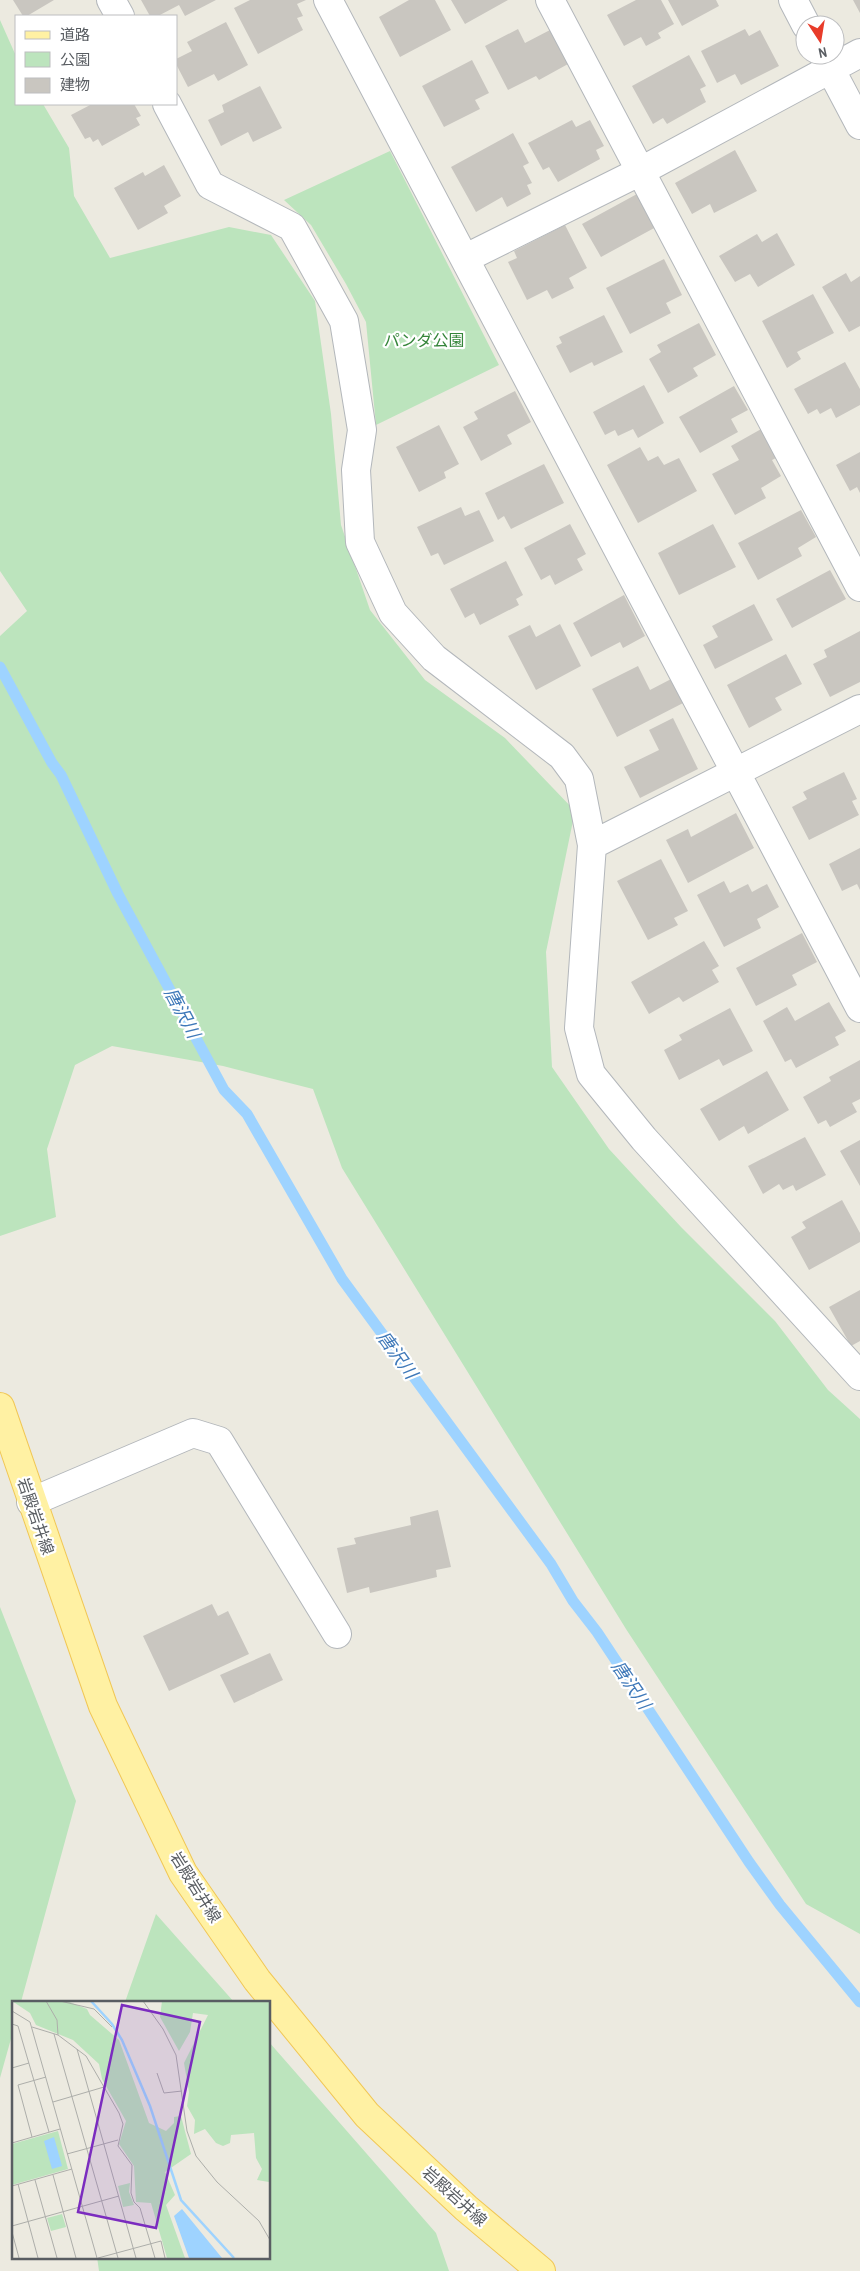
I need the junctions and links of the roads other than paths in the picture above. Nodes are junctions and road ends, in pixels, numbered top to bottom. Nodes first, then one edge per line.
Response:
1 (111, 0) edge
2 (328, 0) edge
3 (550, 0) edge
4 (793, 0) edge
5 (119, 15) edge
6 (801, 15) edge
7 (860, 53) edge
8 (845, 57) edge
9 (821, 65) edge
10 (828, 65) edge
11 (168, 105) edge
12 (860, 125) edge
13 (641, 171) junction
14 (466, 258) junction
15 (860, 587) edge
16 (860, 709) edge
17 (736, 772) junction
18 (592, 845) junction
19 (860, 1008) edge
20 (860, 1375) edge
21 (0, 1407) edge
22 (31, 1502) junction
23 (338, 1634) dead end
24 (541, 2271) edge

1 - 5 street
2 - 14 street
3 - 13 street
4 - 6 street
7 - 8 street
9 - 13 street
10 - 12 street
11 - 18 street
13 - 14 street
13 - 15 street
14 - 17 street
16 - 17 street
17 - 18 street
17 - 19 street
18 - 20 street
21 - 22 main road, 岩殿岩井線
22 - 23 street
22 - 24 main road, 岩殿岩井線

